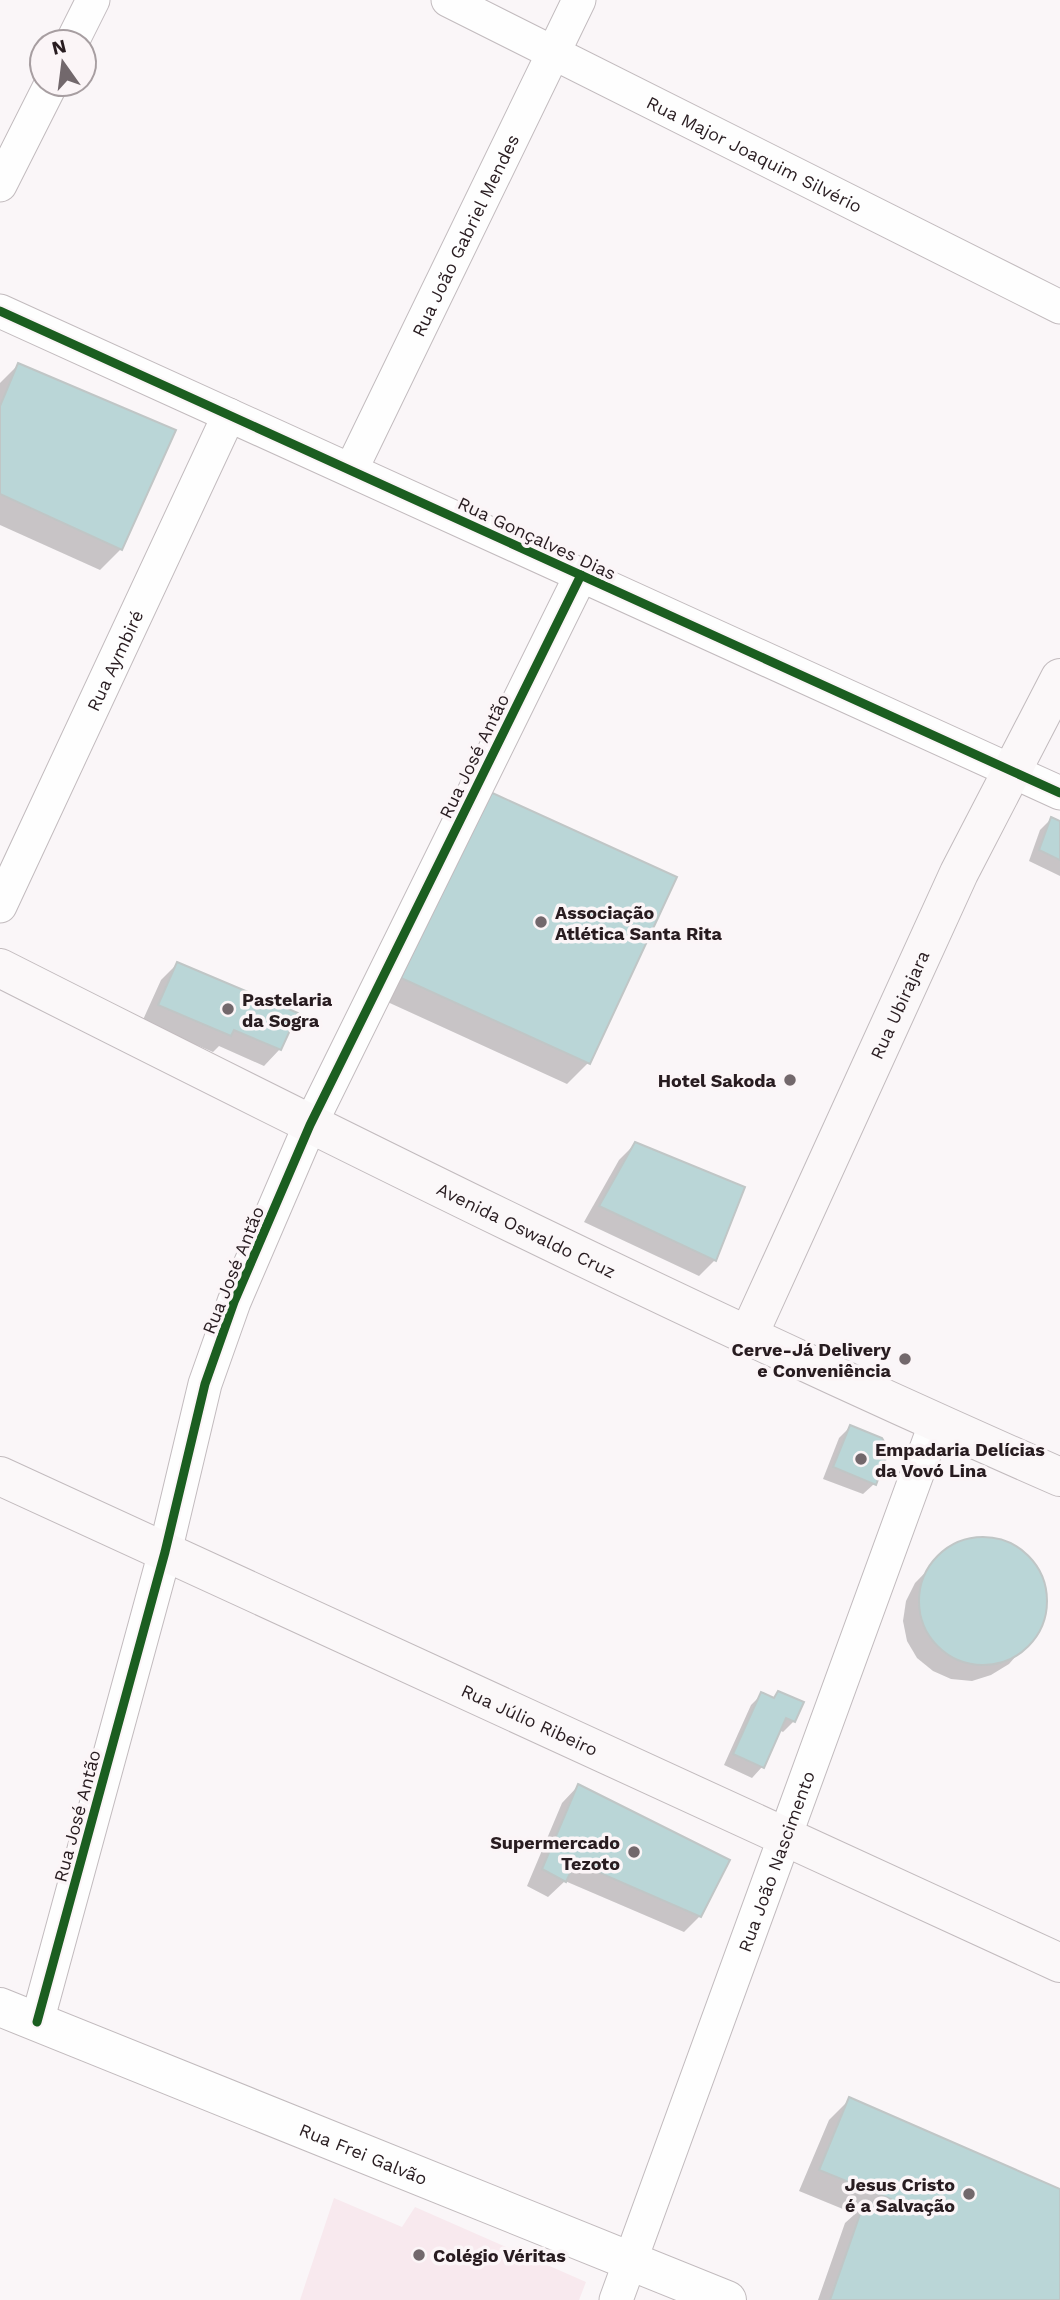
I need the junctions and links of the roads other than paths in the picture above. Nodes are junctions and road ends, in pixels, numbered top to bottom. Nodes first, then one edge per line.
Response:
1 (93, 0) edge
2 (448, 0) edge
3 (579, 0) edge
4 (79, 28) edge
5 (554, 53) junction
6 (44, 98) edge
7 (0, 185) edge
8 (1060, 307) edge
9 (0, 311) edge
10 (229, 415) junction
11 (351, 470) junction
12 (581, 575) junction
13 (1060, 678) edge
14 (1012, 773) junction
15 (1060, 793) edge
16 (0, 906) edge
17 (0, 968) edge
18 (310, 1125) junction
19 (750, 1334) junction
20 (936, 1422) junction
21 (0, 1476) edge
22 (1060, 1477) edge
23 (165, 1552) junction
24 (783, 1836) junction
25 (1060, 1963) edge
26 (0, 2007) edge
27 (37, 2022) junction
28 (630, 2260) junction
29 (615, 2300) edge
30 (727, 2300) edge

1 - 4 street
2 - 5 street, Rua Major Joaquim Silvério
3 - 5 street, Rua João Gabriel Mendes
5 - 8 street, Rua Major Joaquim Silvério
5 - 11 street, Rua João Gabriel Mendes
6 - 7 street
9 - 10 street, Rua Gonçalves Dias
10 - 11 street, Rua Gonçalves Dias
10 - 16 street, Rua Aymbiré
11 - 12 street, Rua Gonçalves Dias
12 - 14 street, Rua Gonçalves Dias
12 - 18 street, Rua José Antão
13 - 14 main road, Rua Ubirajara
14 - 15 street, Rua Gonçalves Dias
14 - 19 main road, Rua Ubirajara
17 - 18 main road, Avenida Oswaldo Cruz
18 - 19 main road, Avenida Oswaldo Cruz
18 - 23 street, Rua José Antão
19 - 20 main road, Avenida Oswaldo Cruz
20 - 22 main road, Avenida Oswaldo Cruz
20 - 24 street, Rua João Nascimento
21 - 23 main road, Rua Júlio Ribeiro
23 - 24 main road, Rua Júlio Ribeiro
23 - 27 street, Rua José Antão
24 - 25 main road, Rua Júlio Ribeiro
24 - 28 street, Rua João Nascimento
26 - 27 street, Rua Frei Galvão
27 - 28 street, Rua Frei Galvão
28 - 29 street, Rua João Nascimento
28 - 30 street, Rua Frei Galvão

